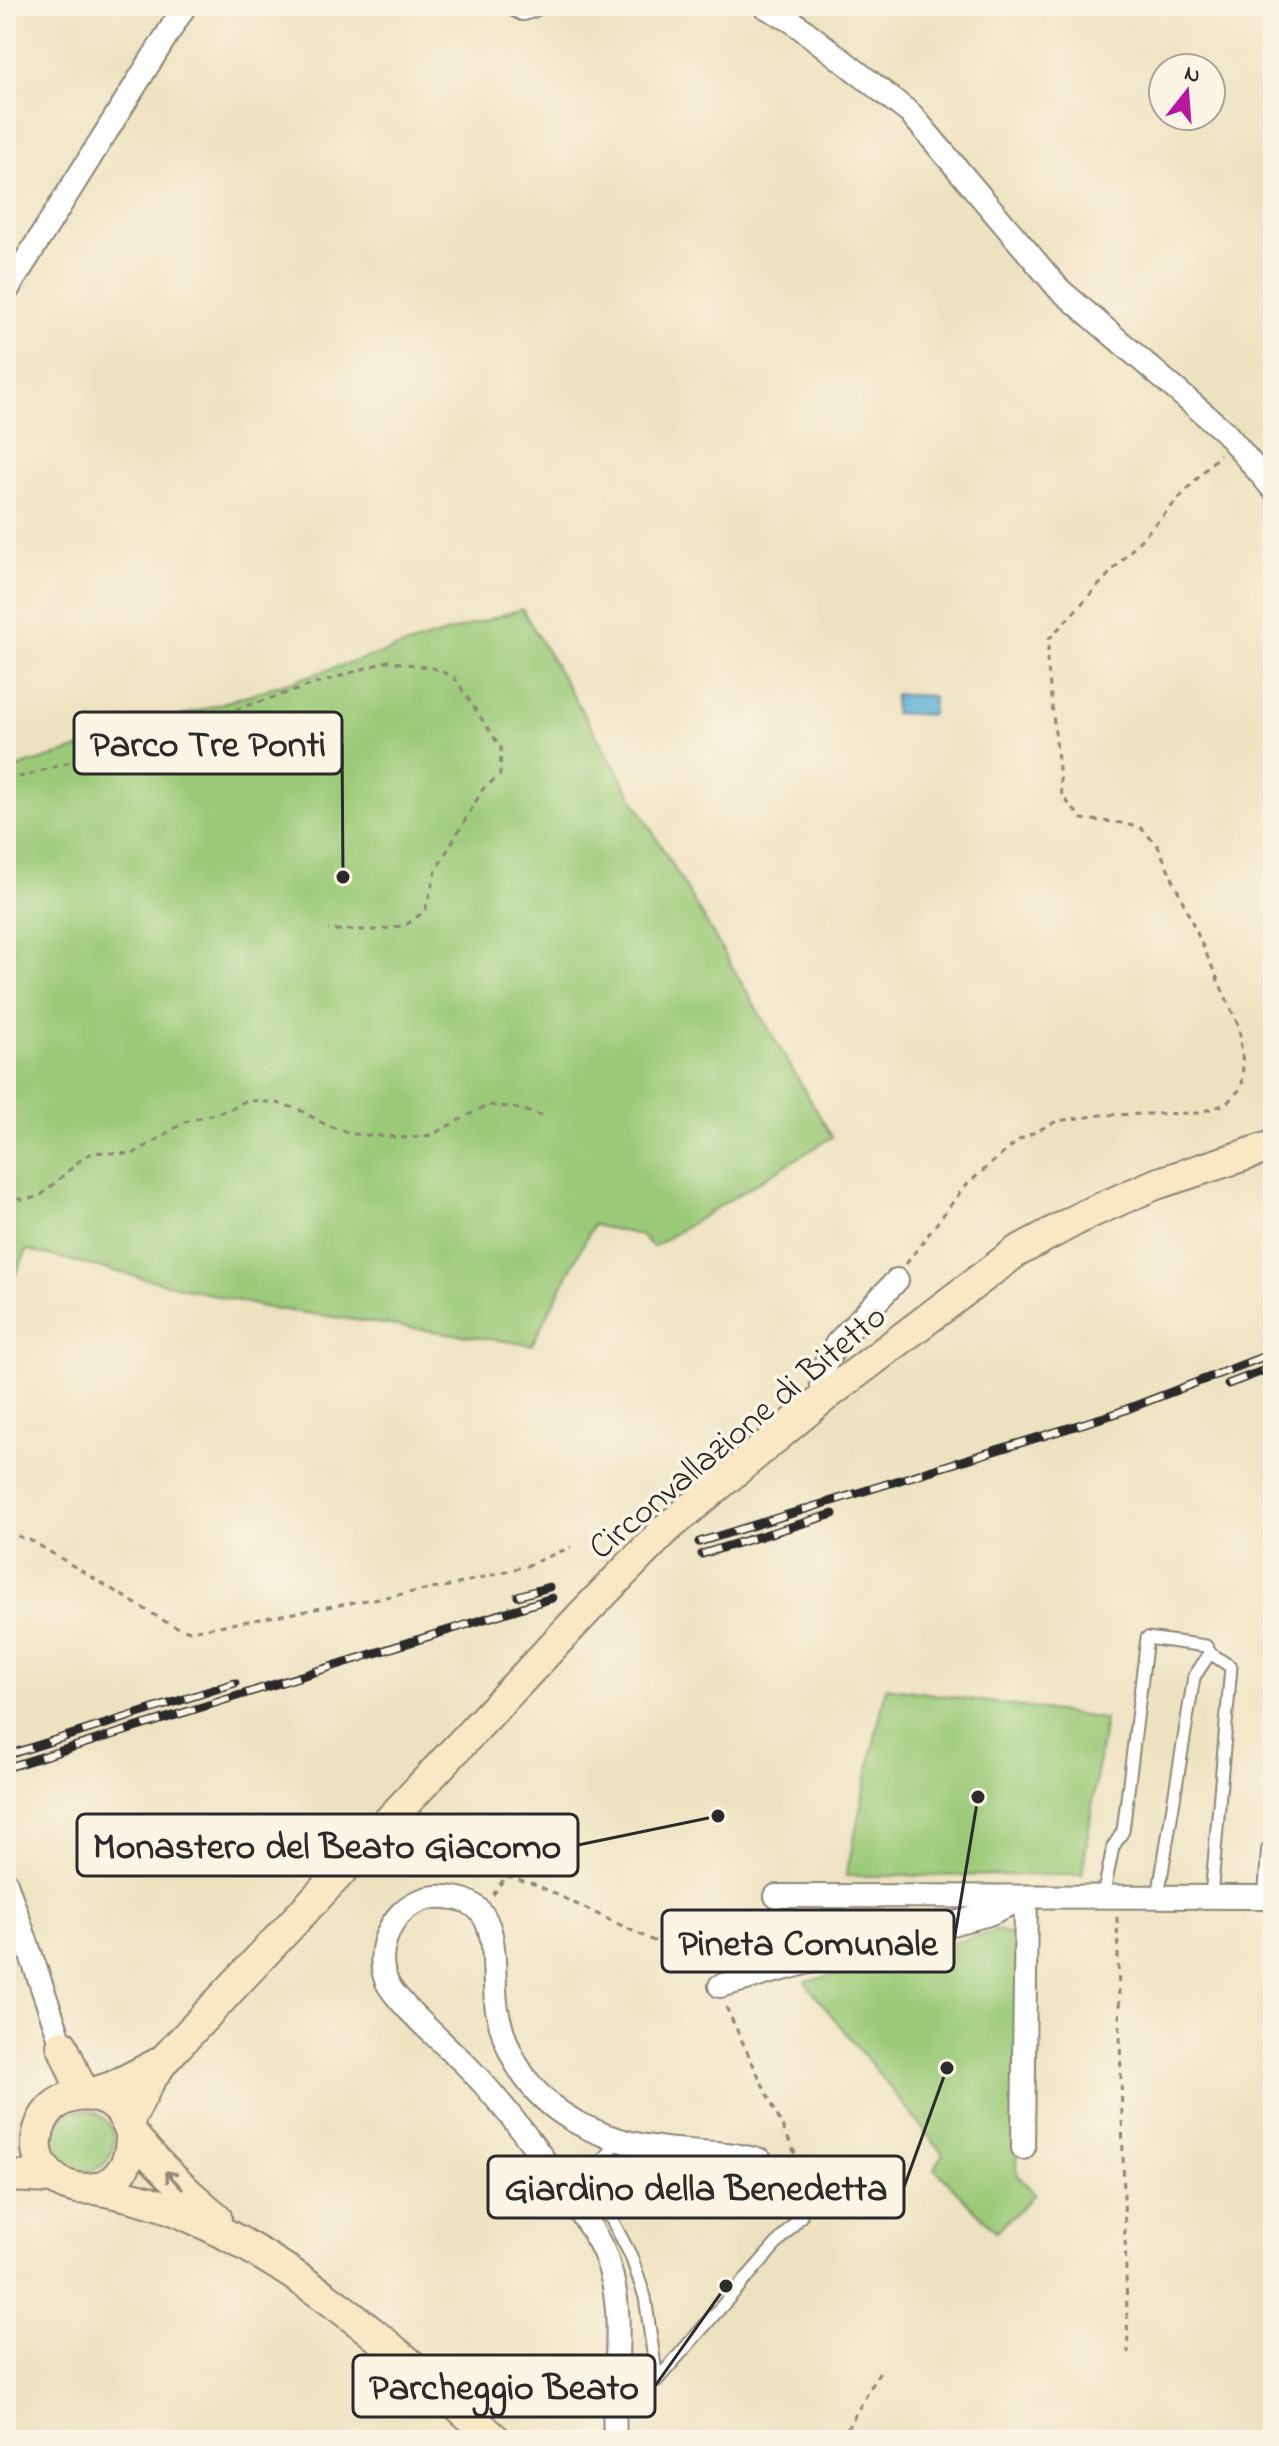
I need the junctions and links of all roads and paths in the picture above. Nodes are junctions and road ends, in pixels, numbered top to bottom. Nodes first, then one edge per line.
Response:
1 (185, 6) edge
2 (517, 6) edge
3 (532, 6) edge
4 (764, 6) edge
5 (6, 292) edge
6 (1233, 440) junction
7 (1273, 489) edge
8 (6, 780) edge
9 (328, 930) dead end
10 (548, 1117) dead end
11 (1273, 1146) edge
12 (6, 1196) edge
13 (897, 1280) joint
14 (823, 1398) junction
15 (6, 1532) edge
16 (571, 1547) dead end
17 (1210, 1653) junction
18 (1273, 1851) edge
19 (6, 1883) edge
20 (776, 1896) dead end
21 (1026, 1897) junction
22 (1110, 1897) junction
23 (1158, 1897) junction
24 (1211, 1897) junction
25 (1272, 1897) edge
26 (483, 1911) junction
27 (718, 1978) junction
28 (62, 2045) joint
29 (164, 2060) junction
30 (76, 2097) junction
31 (129, 2127) junction
32 (37, 2136) junction
33 (619, 2138) junction
34 (1023, 2148) dead end
35 (6, 2161) edge
36 (761, 2161) joint
37 (6, 2176) edge
38 (53, 2178) junction
39 (96, 2189) junction
40 (801, 2216) junction
41 (254, 2250) junction
42 (1128, 2353) dead end
43 (880, 2371) dead end
44 (496, 2440) edge
45 (615, 2440) edge
46 (841, 2440) edge

1 - 5 street
2 - 3 street
4 - 6 street
6 - 7 street
6 - 13 path
8 - 9 path
10 - 12 path
11 - 14 main road, Circonvallazione di Bitetto
13 - 14 street
14 - 29 main road, Circonvallazione di Bitetto, bridge
15 - 16 path
17 - 22 lane
17 - 23 lane
17 - 24 lane
18 - 25 street
19 - 28 street
20 - 21 street
21 - 22 street
21 - 27 street
21 - 34 street
22 - 23 street
22 - 42 path
23 - 24 street
24 - 25 street
26 - 27 path
26 - 33 street
26 - 45 street
27 - 40 path
28 - 30 main road
29 - 30 main road
29 - 31 main road
30 - 31 main road
30 - 32 main road
31 - 39 main road
41 -> 31 main road
32 - 35 main road
32 - 38 main road
33 - 36 street
33 - 40 lane
36 - 40 lane
37 - 38 main road
38 - 39 main road
39 - 41 main road
41 - 44 main road
43 - 46 path

